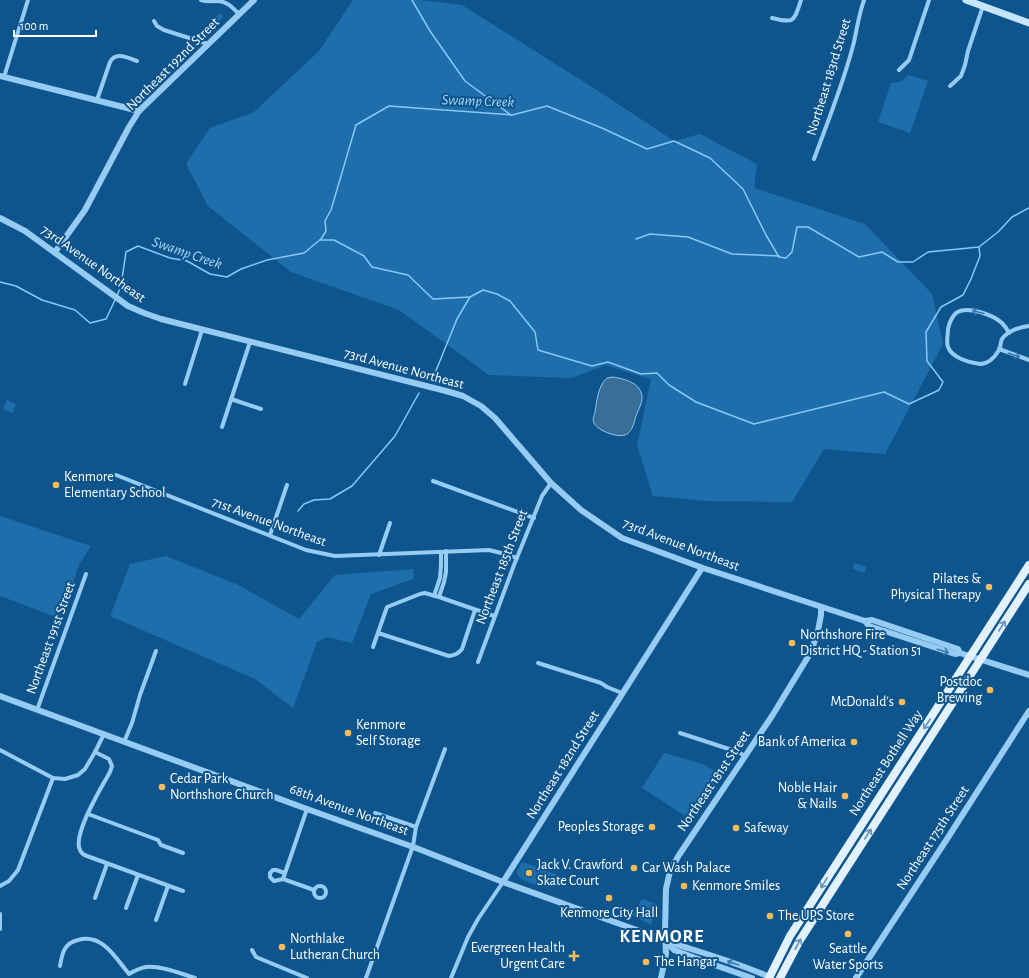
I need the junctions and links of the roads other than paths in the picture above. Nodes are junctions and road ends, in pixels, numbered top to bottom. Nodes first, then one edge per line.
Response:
1 (26, 0) edge
2 (201, 0) edge
3 (254, 0) edge
4 (801, 0) edge
5 (864, 0) edge
6 (928, 0) edge
7 (966, 0) edge
8 (983, 6) junction
9 (239, 14) junction
10 (772, 18) dead end
11 (154, 21) dead end
12 (1029, 23) edge
13 (208, 44) junction
14 (138, 61) dead end
15 (899, 70) dead end
16 (2, 76) edge
17 (950, 86) dead end
18 (97, 100) junction
19 (139, 111) junction
20 (814, 160) dead end
21 (0, 218) edge
22 (55, 252) junction
23 (1029, 326) edge
24 (202, 330) junction
25 (1009, 333) junction
26 (250, 342) junction
27 (999, 350) junction
28 (1029, 360) edge
29 (185, 384) dead end
30 (231, 399) junction
31 (261, 409) dead end
32 (222, 427) dead end
33 (116, 475) dead end
34 (432, 481) dead end
35 (551, 483) junction
36 (287, 485) dead end
37 (534, 518) junction
38 (390, 523) dead end
39 (270, 535) junction
40 (446, 551) junction
41 (441, 552) junction
42 (380, 554) junction
43 (517, 558) junction
44 (1029, 565) edge
45 (702, 568) junction
46 (86, 574) dead end
47 (1029, 584) edge
48 (436, 597) junction
49 (821, 607) junction
50 (475, 610) junction
51 (494, 616) junction
52 (378, 633) junction
53 (373, 646) dead end
54 (156, 651) dead end
55 (971, 656) junction
56 (981, 659) junction
57 (478, 662) dead end
58 (538, 663) dead end
59 (1029, 675) edge
60 (622, 693) junction
61 (0, 696) edge
62 (37, 710) junction
63 (1029, 710) edge
64 (680, 733) dead end
65 (104, 734) junction
66 (124, 742) junction
67 (444, 749) dead end
68 (0, 750) edge
69 (95, 752) junction
70 (744, 756) junction
71 (53, 778) junction
72 (307, 809) junction
73 (375, 813) dead end
74 (88, 814) junction
75 (416, 827) junction
76 (413, 846) junction
77 (183, 853) dead end
78 (107, 864) junction
79 (285, 873) junction
80 (138, 875) junction
81 (283, 879) junction
82 (503, 882) junction
83 (0, 886) edge
84 (168, 886) junction
85 (314, 890) dead end
86 (183, 892) dead end
87 (95, 898) dead end
88 (126, 908) dead end
89 (0, 914) edge
90 (156, 920) dead end
91 (0, 929) edge
92 (666, 942) junction
93 (252, 950) dead end
94 (60, 966) dead end
95 (127, 976) edge
96 (195, 978) edge
97 (307, 978) edge
98 (366, 978) edge
99 (451, 978) edge
100 (661, 978) edge
101 (752, 978) edge
102 (770, 978) edge
103 (780, 978) edge
104 (856, 978) edge

1 - 16 street
2 - 9 street
3 - 9 street, Northeast 192nd Street
4 - 10 street
5 - 20 street, Northeast 183rd Street
6 - 15 street
7 - 8 main road
8 - 12 main road
8 - 17 street
9 - 13 street, Northeast 192nd Street
11 - 13 street
13 - 19 street, Northeast 192nd Street
14 - 18 street
16 - 18 street
18 - 19 street
19 - 22 street, Northeast 192nd Street
21 - 22 street, 73rd Avenue Northeast
22 - 24 street, 73rd Avenue Northeast
23 - 25 street
24 - 26 street, 73rd Avenue Northeast
24 - 29 street
25 - 27 street
25 -> 27 street
26 - 30 street
26 - 35 street, 73rd Avenue Northeast
27 -> 28 street
30 - 31 street
30 - 32 street
33 - 39 street, 71st Avenue Northeast
34 - 37 street
35 - 37 street, Northeast 185th Street
35 - 45 street, 73rd Avenue Northeast
36 - 39 street
37 - 43 street, Northeast 185th Street
38 - 42 street
39 - 42 street, 71st Avenue Northeast
40 - 41 street, 71st Avenue Northeast
40 - 43 street, 71st Avenue Northeast
40 - 48 street
41 - 42 street, 71st Avenue Northeast
41 - 48 street
43 - 51 street, Northeast 185th Street
44 - 55 main road, Northeast Bothell Way
45 - 49 street, 73rd Avenue Northeast
45 - 60 street, Northeast 182nd Street
46 - 62 street, Northeast 191st Street
56 -> 47 main road, Northeast Bothell Way
48 - 50 street
48 - 52 street
49 - 55 street, 73rd Avenue Northeast
49 - 70 street, Northeast 181st Street
50 - 51 street
50 - 52 street
51 - 57 street, Northeast 185th Street
52 - 53 street
54 - 66 street
55 - 56 street, 73rd Avenue Northeast
55 -> 102 main road, Northeast Bothell Way
56 - 59 street, 73rd Avenue Northeast
103 -> 56 main road, Northeast Bothell Way
58 - 60 street
60 - 82 street, Northeast 182nd Street
61 - 62 street, 68th Avenue Northeast
62 - 65 street, 68th Avenue Northeast
63 - 104 street, Northeast 175th Street
64 - 70 street
65 - 66 street, 68th Avenue Northeast
65 - 69 street
66 - 72 street, 68th Avenue Northeast
67 - 75 street
68 - 71 street
69 - 71 street
69 - 74 street
70 - 92 street, Northeast 181st Street
71 - 83 street
72 - 76 street, 68th Avenue Northeast
72 - 79 street
73 - 75 street
74 - 77 street
74 - 78 street
75 - 76 street
76 - 82 street, 68th Avenue Northeast
76 - 98 street
78 - 80 street
78 - 87 street
79 - 81 street
79 - 81 street
80 - 84 street
80 - 88 street
81 - 85 street
82 - 92 street, 68th Avenue Northeast
82 - 99 street, Northeast 182nd Street
84 - 86 street
84 - 90 street
89 - 91 street
92 - 100 street, Northeast 181st Street
92 - 101 street, 68th Avenue Northeast
102 -> 92 street, 68th Avenue Northeast
93 - 97 street
94 - 95 street
95 - 96 street

